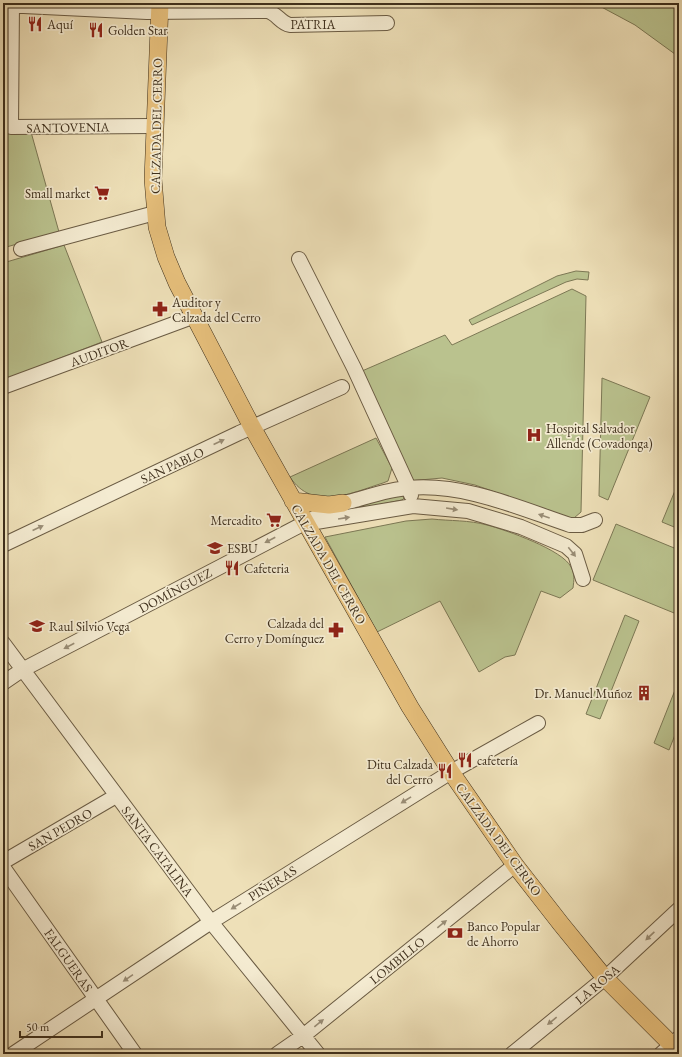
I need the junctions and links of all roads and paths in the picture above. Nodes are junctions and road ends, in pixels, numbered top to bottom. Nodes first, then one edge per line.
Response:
1 (9, 4) edge
2 (159, 8) edge
3 (387, 23) dead end
4 (153, 126) junction
5 (155, 213) junction
6 (21, 249) dead end
7 (299, 259) dead end
8 (195, 316) junction
9 (3, 387) edge
10 (342, 387) dead end
11 (252, 427) junction
12 (409, 488) junction
13 (293, 501) junction
14 (343, 503) junction
15 (413, 506) junction
16 (595, 520) dead end
17 (306, 523) junction
18 (3, 545) edge
19 (583, 579) dead end
20 (3, 643) edge
21 (22, 670) junction
22 (3, 683) edge
23 (538, 723) dead end
24 (451, 772) junction
25 (116, 796) junction
26 (3, 862) edge
27 (515, 865) junction
28 (3, 867) edge
29 (679, 909) edge
30 (211, 922) junction
31 (605, 978) junction
32 (97, 1000) junction
33 (303, 1036) junction
34 (672, 1047) edge
35 (13, 1054) edge
36 (135, 1054) edge
37 (277, 1054) edge
38 (318, 1054) edge
39 (512, 1054) edge

1 - 2 street, PATRIA
1 - 4 street, SANTOVENIA
2 - 3 street, PATRIA
2 - 4 main road, CALZADA DEL CERRO
4 - 5 main road, CALZADA DEL CERRO
5 - 6 street
5 - 8 main road, CALZADA DEL CERRO
7 - 12 street
8 - 9 street, AUDITOR
8 - 11 main road, CALZADA DEL CERRO
10 - 11 street, SAN PABLO
11 - 13 main road, CALZADA DEL CERRO
18 -> 11 street, SAN PABLO
12 - 14 street, DOMÍNGUEZ
12 - 15 street
16 -> 12 street, DOMÍNGUEZ
13 - 14 main road
13 - 17 main road, CALZADA DEL CERRO
14 - 17 street, DOMÍNGUEZ
17 -> 15 street, DOMÍNGUEZ
15 -> 19 street, DOMÍNGUEZ
17 -> 21 street, DOMÍNGUEZ
17 - 24 main road, CALZADA DEL CERRO
20 - 21 street, SANTA CATALINA
21 - 22 street, DOMÍNGUEZ
21 - 25 street, SANTA CATALINA
23 - 24 street, PIÑERAS
24 - 27 main road, CALZADA DEL CERRO
24 -> 30 street, PIÑERAS
25 - 26 street, SAN PEDRO
25 - 30 street, SANTA CATALINA
27 - 31 main road, CALZADA DEL CERRO
33 -> 27 street, LOMBILLO
28 - 32 street, FALGUERAS
29 -> 31 street, LA ROSA
30 -> 32 street, PIÑERAS
30 - 33 street, SANTA CATALINA
31 - 34 main road, CALZADA DEL CERRO
31 -> 39 street, LA ROSA
32 - 35 street, PIÑERAS
32 - 36 street, FALGUERAS
33 - 37 street, LOMBILLO
33 - 38 street, SANTA CATALINA

